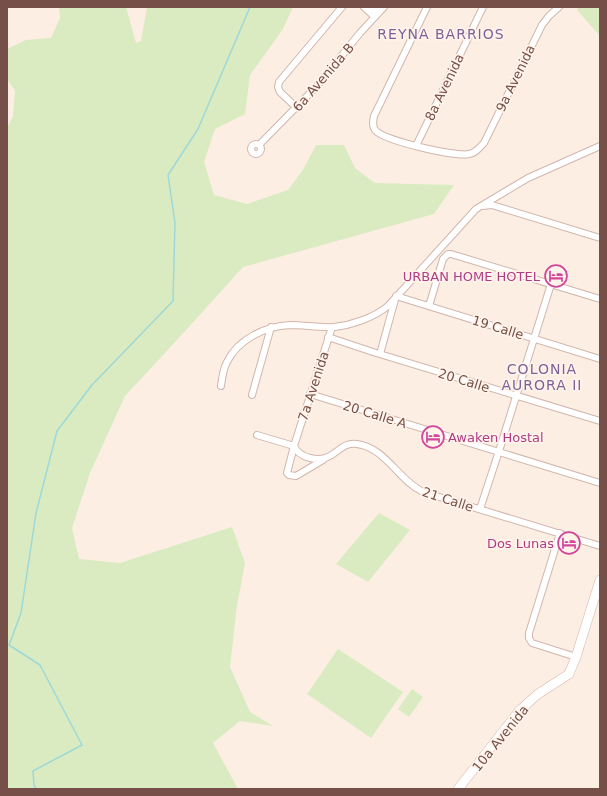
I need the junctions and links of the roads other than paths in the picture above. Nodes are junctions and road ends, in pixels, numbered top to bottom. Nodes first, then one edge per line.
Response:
1 (342, 7) edge
2 (364, 7) edge
3 (372, 7) edge
4 (384, 7) edge
5 (427, 7) edge
6 (483, 7) edge
7 (557, 8) edge
8 (377, 14) junction
9 (297, 108) junction
10 (259, 145) dead end
11 (416, 146) junction
12 (600, 146) edge
13 (481, 206) junction
14 (600, 238) edge
15 (551, 284) junction
16 (396, 296) junction
17 (600, 299) edge
18 (429, 306) junction
19 (271, 327) junction
20 (332, 327) junction
21 (328, 337) junction
22 (534, 339) junction
23 (380, 354) junction
24 (600, 359) edge
25 (221, 386) dead end
26 (310, 394) junction
27 (252, 396) dead end
28 (517, 396) junction
29 (600, 421) edge
30 (257, 435) dead end
31 (294, 446) junction
32 (499, 452) junction
33 (324, 460) junction
34 (600, 483) edge
35 (480, 509) junction
36 (560, 533) junction
37 (600, 546) edge
38 (600, 580) edge
39 (576, 657) junction
40 (458, 789) edge

1 - 9 street
2 - 8 street
3 - 8 street
4 - 8 street, 6a Avenida B
5 - 11 street
6 - 11 street, 8a Avenida
7 - 11 street, 9a Avenida
8 - 9 street, 6a Avenida B
9 - 10 street, 6a Avenida B
12 - 13 street
13 - 14 street
13 - 16 street
15 - 17 street
15 - 18 street
15 - 22 street
16 - 18 street, 19 Calle
16 - 20 street
16 - 23 street
18 - 22 street, 19 Calle
19 - 20 street
19 - 25 street
19 - 27 street
20 - 21 street, 7a Avenida
21 - 23 street, 20 Calle
21 - 26 street, 7a Avenida
22 - 24 street, 19 Calle
22 - 28 street
23 - 28 street, 20 Calle
26 - 31 street, 7a Avenida
26 - 32 street, 20 Calle A
28 - 29 street, 20 Calle
28 - 32 street
30 - 31 street
31 - 33 street
31 - 33 street, 7a Avenida
32 - 34 street, 20 Calle A
32 - 35 street
33 - 35 street, 21 Calle
35 - 36 street, 21 Calle
36 - 37 street, 21 Calle
36 - 39 street
38 - 39 main road, 10a Avenida
39 - 40 main road, 10a Avenida

